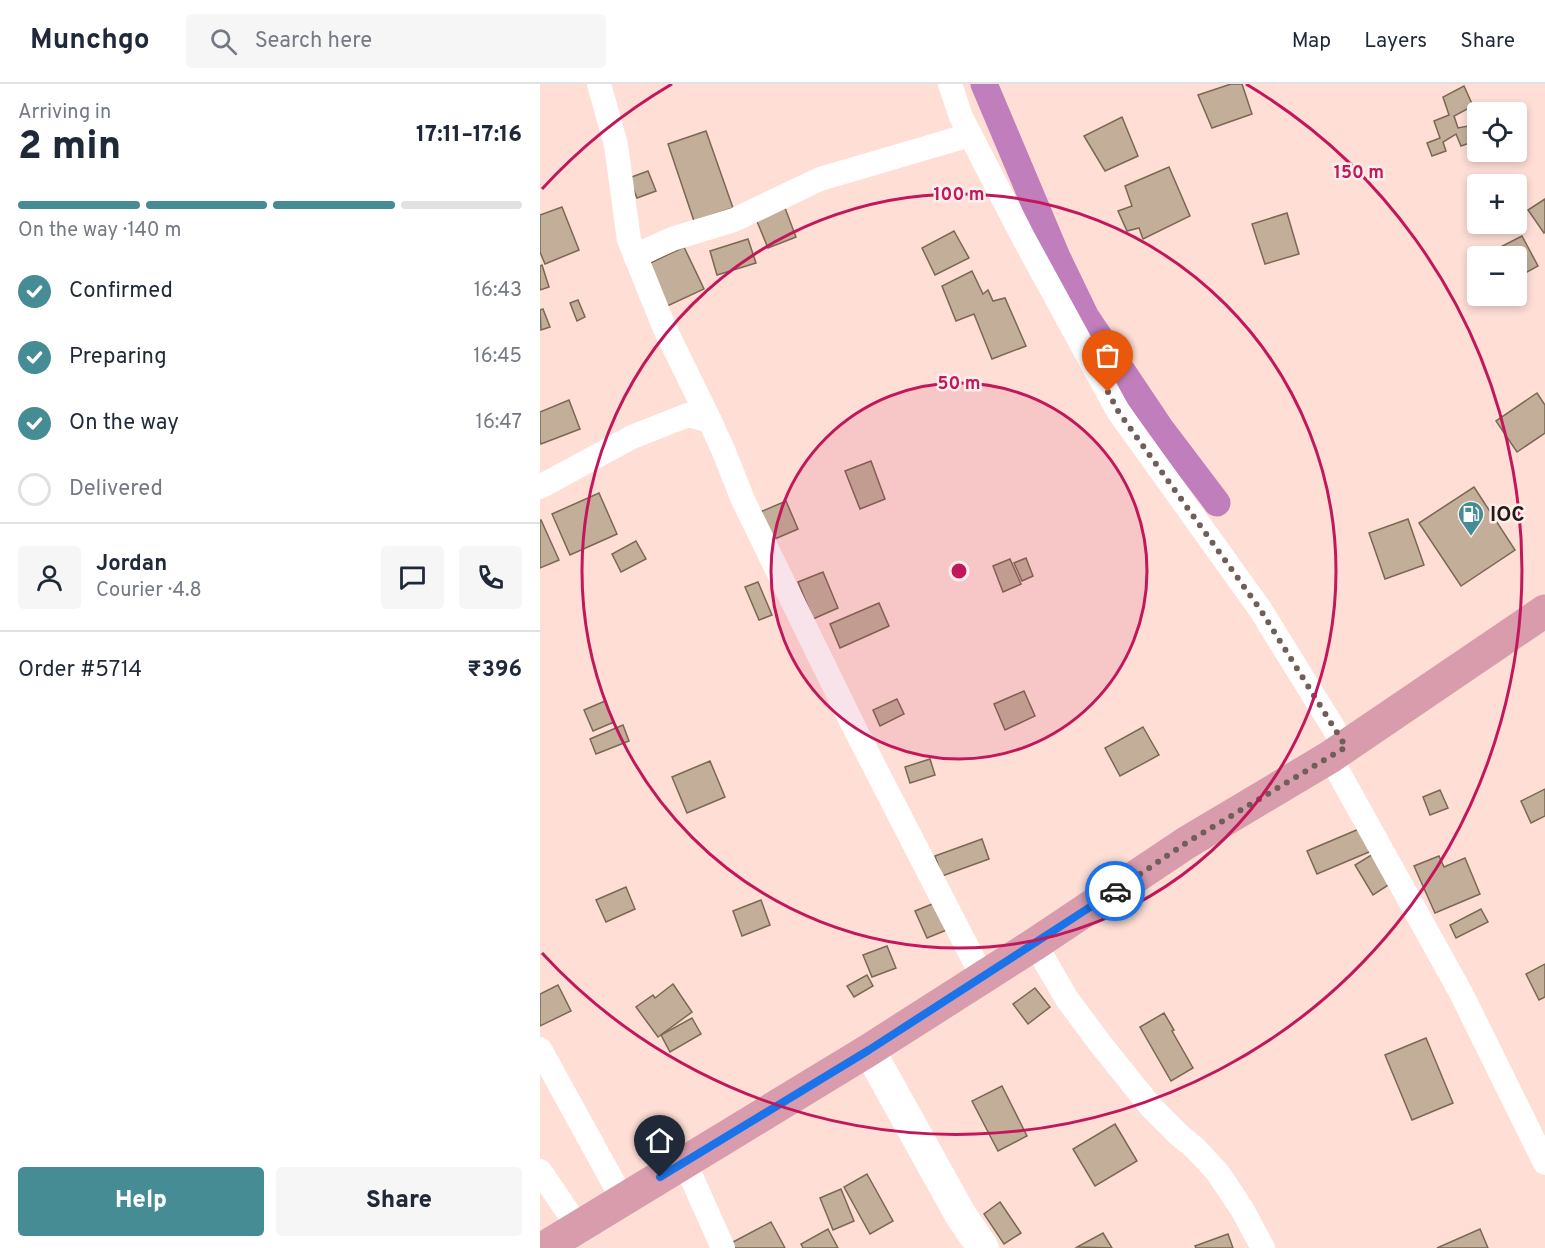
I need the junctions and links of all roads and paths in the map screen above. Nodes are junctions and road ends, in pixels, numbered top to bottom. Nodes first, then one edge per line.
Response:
1 (599, 84) edge
2 (950, 84) edge
3 (970, 135) junction
4 (635, 256) junction
5 (710, 421) junction
6 (540, 487) edge
7 (1545, 611) edge
8 (1338, 752) junction
9 (1035, 944) junction
10 (982, 976) junction
11 (540, 1049) edge
12 (869, 1050) junction
13 (685, 1163) junction
14 (1545, 1163) edge
15 (540, 1171) edge
16 (623, 1200) junction
17 (578, 1227) junction
18 (544, 1248) edge
19 (723, 1248) edge
20 (983, 1248) edge
21 (1263, 1248) edge

1 - 4 street
2 - 3 street
3 - 4 street
3 - 8 street
4 - 5 street
5 - 6 street
5 - 10 street
7 - 8 highway
8 - 9 highway
8 - 14 street
9 - 10 highway
9 - 21 street
10 - 12 highway
11 - 16 street
12 - 13 highway
12 - 20 street
13 - 16 highway
13 - 19 street
15 - 17 street
16 - 17 highway
17 - 18 highway

